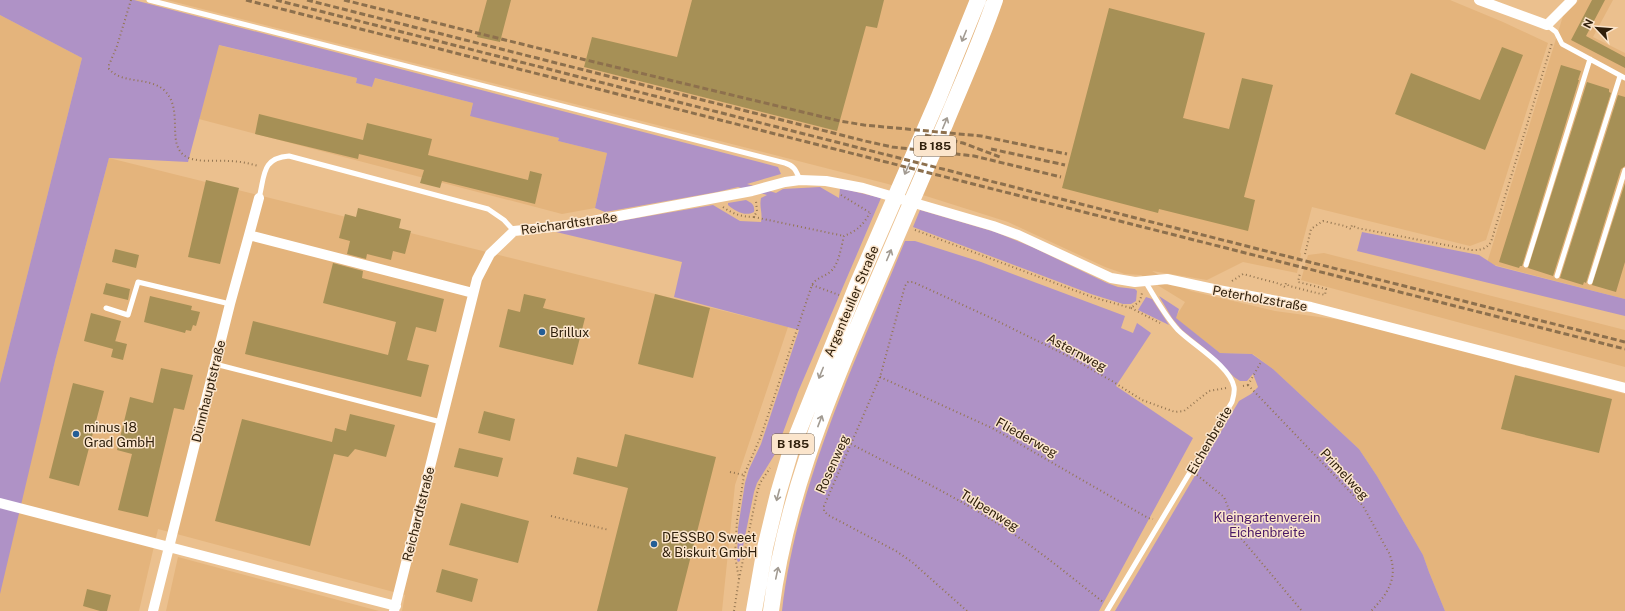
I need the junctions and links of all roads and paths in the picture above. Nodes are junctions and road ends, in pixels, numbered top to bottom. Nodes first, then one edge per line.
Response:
1 (131, 0) edge
2 (149, 0) edge
3 (978, 0) edge
4 (995, 0) edge
5 (1479, 0) edge
6 (1572, 0) edge
7 (1547, 25) junction
8 (1556, 32) junction
9 (1590, 59) junction
10 (1623, 77) edge
11 (266, 168) junction
12 (1625, 170) edge
13 (800, 180) junction
14 (826, 181) junction
15 (752, 191) junction
16 (718, 197) junction
17 (259, 198) joint
18 (902, 199) joint
19 (870, 213) junction
20 (877, 215) dead end
21 (754, 217) junction
22 (914, 229) dead end
23 (514, 231) junction
24 (249, 236) junction
25 (844, 236) junction
26 (1305, 254) dead end
27 (1526, 265) dead end
28 (1300, 273) dead end
29 (1557, 276) dead end
30 (1145, 281) junction
31 (908, 282) joint
32 (1590, 282) dead end
33 (812, 285) junction
34 (1218, 290) junction
35 (473, 293) junction
36 (842, 297) dead end
37 (230, 304) junction
38 (106, 308) dead end
39 (1131, 308) junction
40 (1179, 331) junction
41 (1261, 362) dead end
42 (215, 364) junction
43 (880, 377) junction
44 (1234, 387) junction
45 (1625, 388) edge
46 (441, 422) junction
47 (851, 444) junction
48 (730, 472) dead end
49 (1191, 472) junction
50 (744, 475) junction
51 (0, 503) edge
52 (551, 516) dead end
53 (1162, 521) junction
54 (609, 530) dead end
55 (169, 548) junction
56 (395, 608) edge
57 (1108, 610) edge
58 (153, 611) edge
59 (734, 611) edge
60 (754, 611) edge
61 (771, 611) edge
62 (967, 611) edge
63 (1302, 611) edge
64 (1371, 611) edge

1 - 11 path
2 - 13 lane
3 -> 60 main road, Argenteuiler Straße / B 185
61 -> 4 main road, Argenteuiler Straße / B 185
5 - 7 street
6 - 7 street
7 - 8 lane
8 - 9 lane
8 - 26 path
9 - 10 lane
9 - 27 lane
10 - 29 lane
11 - 17 lane
11 - 23 lane
12 - 32 lane
13 - 14 street, Reichardtstraße
13 - 15 street, Reichardtstraße
14 - 18 street, Reichardtstraße
14 - 19 path
15 - 16 street, Reichardtstraße
15 - 21 path
16 - 21 path
16 - 23 street, Reichardtstraße
17 - 24 street, Dünnhauptstraße
18 - 30 street, Peterholzstraße
19 - 20 path
19 - 25 path
21 - 25 path
22 - 39 path
23 - 35 street, Reichardtstraße
24 - 35 street
24 - 37 street, Dünnhauptstraße
25 - 33 path
28 - 34 path
30 - 34 street, Peterholzstraße
30 - 39 path
30 - 40 lane
31 - 43 path, Rosenweg
31 - 44 path, Asternweg
33 - 36 path
33 - 50 path
34 - 45 street, Peterholzstraße
35 - 46 street, Reichardtstraße
37 - 38 lane
37 - 42 street, Dünnhauptstraße
39 - 40 path
40 - 44 lane
41 - 64 path, Primelweg
42 - 46 lane
42 - 55 street, Dünnhauptstraße
43 - 47 path, Rosenweg
43 - 53 path, Fliederweg
44 - 49 lane, Eichenbreite
46 - 56 street, Reichardtstraße
47 - 57 path, Tulpenweg
47 - 62 path, Rosenweg
48 - 50 path
49 - 53 lane, Eichenbreite
49 - 63 path
50 - 59 path
51 - 55 street
52 - 54 path
53 - 57 lane, Eichenbreite
55 - 56 street
55 - 58 street, Dünnhauptstraße

